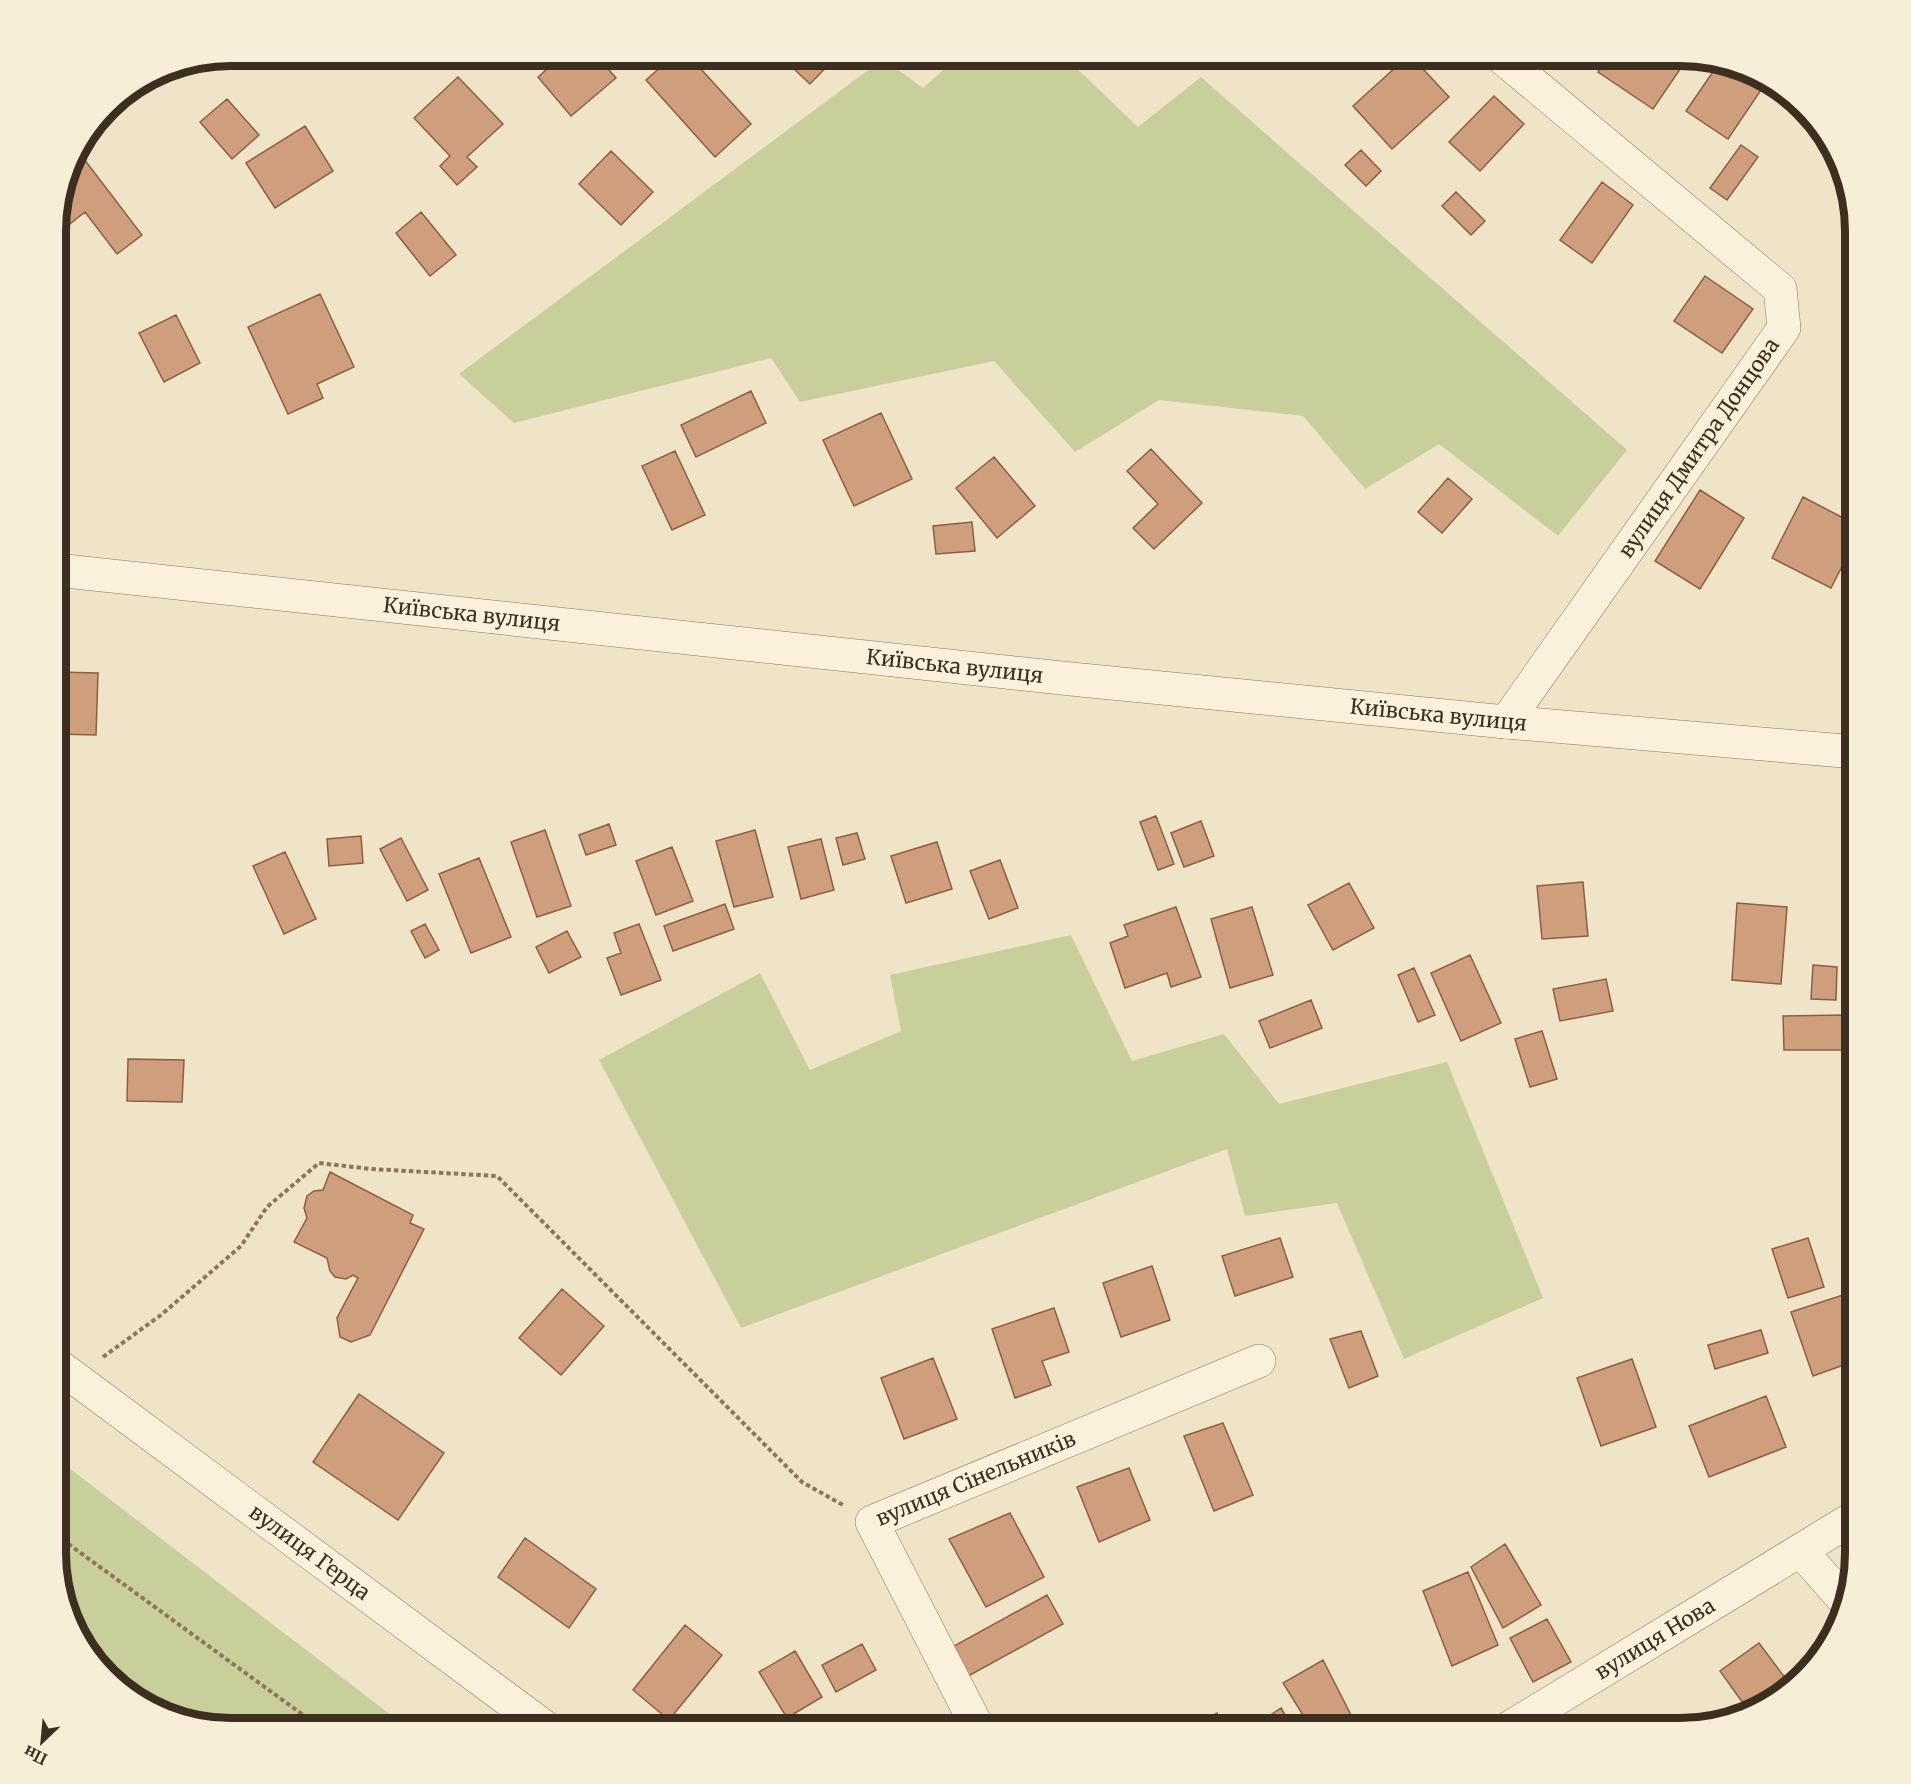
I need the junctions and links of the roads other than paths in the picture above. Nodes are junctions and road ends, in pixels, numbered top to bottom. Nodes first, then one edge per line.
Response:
1 (1512, 66) edge
2 (66, 571) edge
3 (1506, 722) junction
4 (1845, 751) edge
5 (1258, 1360) dead end
6 (66, 1372) edge
7 (1845, 1524) edge
8 (1801, 1551) junction
9 (1839, 1594) edge
10 (532, 1718) edge
11 (973, 1718) edge
12 (1525, 1718) edge

1 - 3 street, вулиця Дмитра Донцова
2 - 3 street, Київська вулиця
3 - 4 street, Київська вулиця
5 - 11 street, вулиця Сінельників
6 - 10 street, вулиця Герца
7 - 8 street, вулиця Нова
8 - 9 street
8 - 12 street, вулиця Нова

